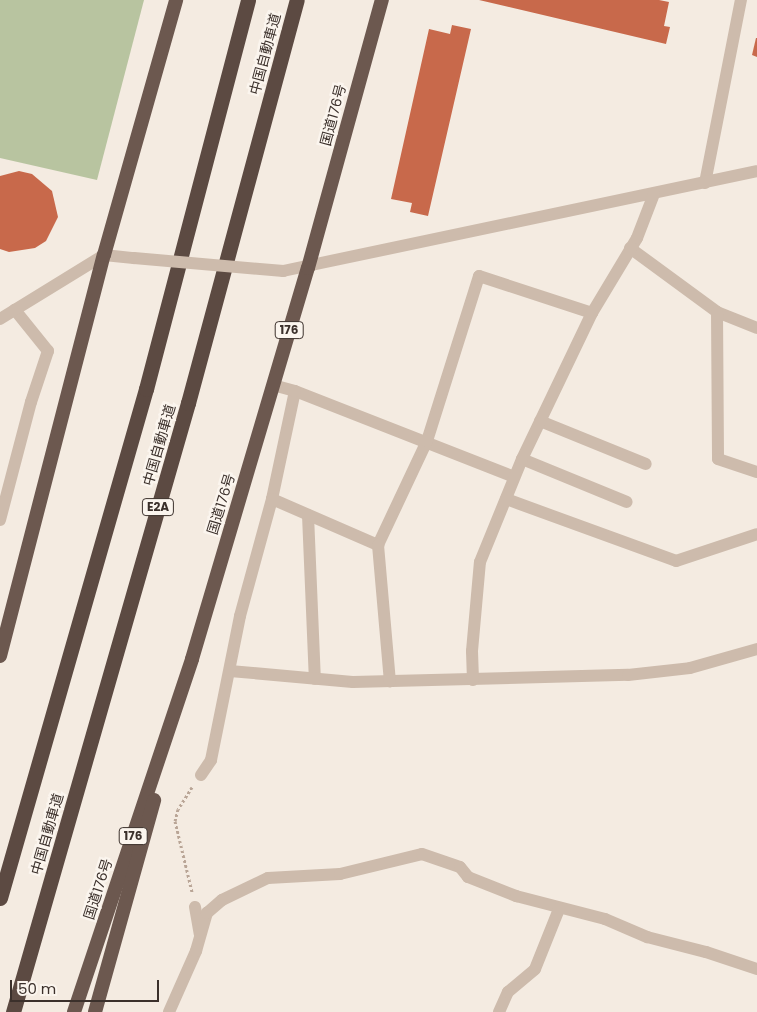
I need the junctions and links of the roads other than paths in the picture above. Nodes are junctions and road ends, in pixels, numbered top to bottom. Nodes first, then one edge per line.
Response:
1 (176, 0) edge
2 (248, 0) edge
3 (297, 0) edge
4 (382, 0) edge
5 (741, 0) edge
6 (757, 171) edge
7 (705, 183) junction
8 (654, 194) junction
9 (630, 248) junction
10 (104, 255) junction
11 (308, 268) junction
12 (15, 310) junction
13 (717, 312) junction
14 (592, 313) junction
15 (0, 319) edge
16 (757, 328) edge
17 (273, 385) junction
18 (295, 391) junction
19 (540, 421) junction
20 (427, 441) junction
21 (522, 460) junction
22 (646, 464) dead end
23 (757, 472) edge
24 (514, 477) junction
25 (272, 499) junction
26 (506, 499) junction
27 (627, 502) dead end
28 (308, 515) junction
29 (0, 520) edge
30 (757, 534) edge
31 (378, 545) junction
32 (12, 608) junction
33 (0, 646) edge
34 (757, 649) edge
35 (0, 656) edge
36 (192, 659) junction
37 (230, 671) junction
38 (315, 679) junction
39 (473, 680) junction
40 (390, 681) junction
41 (201, 775) road end
42 (0, 898) edge
43 (195, 907) road end
44 (559, 908) junction
45 (200, 936) junction
46 (757, 969) edge
47 (13, 1012) edge
48 (74, 1012) edge
49 (95, 1012) edge
50 (169, 1012) edge
51 (499, 1012) edge

1 - 10 highway
2 - 42 highway, 中国自動車道
3 - 47 highway, 中国自動車道 / E2A
4 - 11 highway, 国道176号 / 176
5 - 7 street
6 - 7 street
7 - 8 street
8 - 9 street
8 - 11 street
9 - 13 street
9 - 14 street
10 - 11 street, bridge
10 - 12 street
10 - 32 highway
11 - 17 highway, 国道176号 / 176
12 - 15 street
12 - 29 street
13 - 16 street
13 - 23 street
14 - 19 street
14 - 20 street
17 - 18 street
17 - 36 highway, 国道176号 / 176
18 - 20 street
18 - 25 street
19 - 21 street
19 - 22 street
20 - 24 street
20 - 31 street
21 - 24 street
21 - 27 street
24 - 26 street
25 - 28 street
25 - 37 street
26 - 30 street
26 - 39 street
28 - 31 street
28 - 38 street
31 - 40 street
32 - 33 highway
32 - 35 highway
34 - 39 street
36 - 48 highway, 国道176号 / 176
36 - 49 highway
37 - 38 street
37 - 41 street
38 - 40 street
39 - 40 street
43 - 45 street
44 - 45 street
44 - 46 street
44 - 51 street
45 - 50 street

